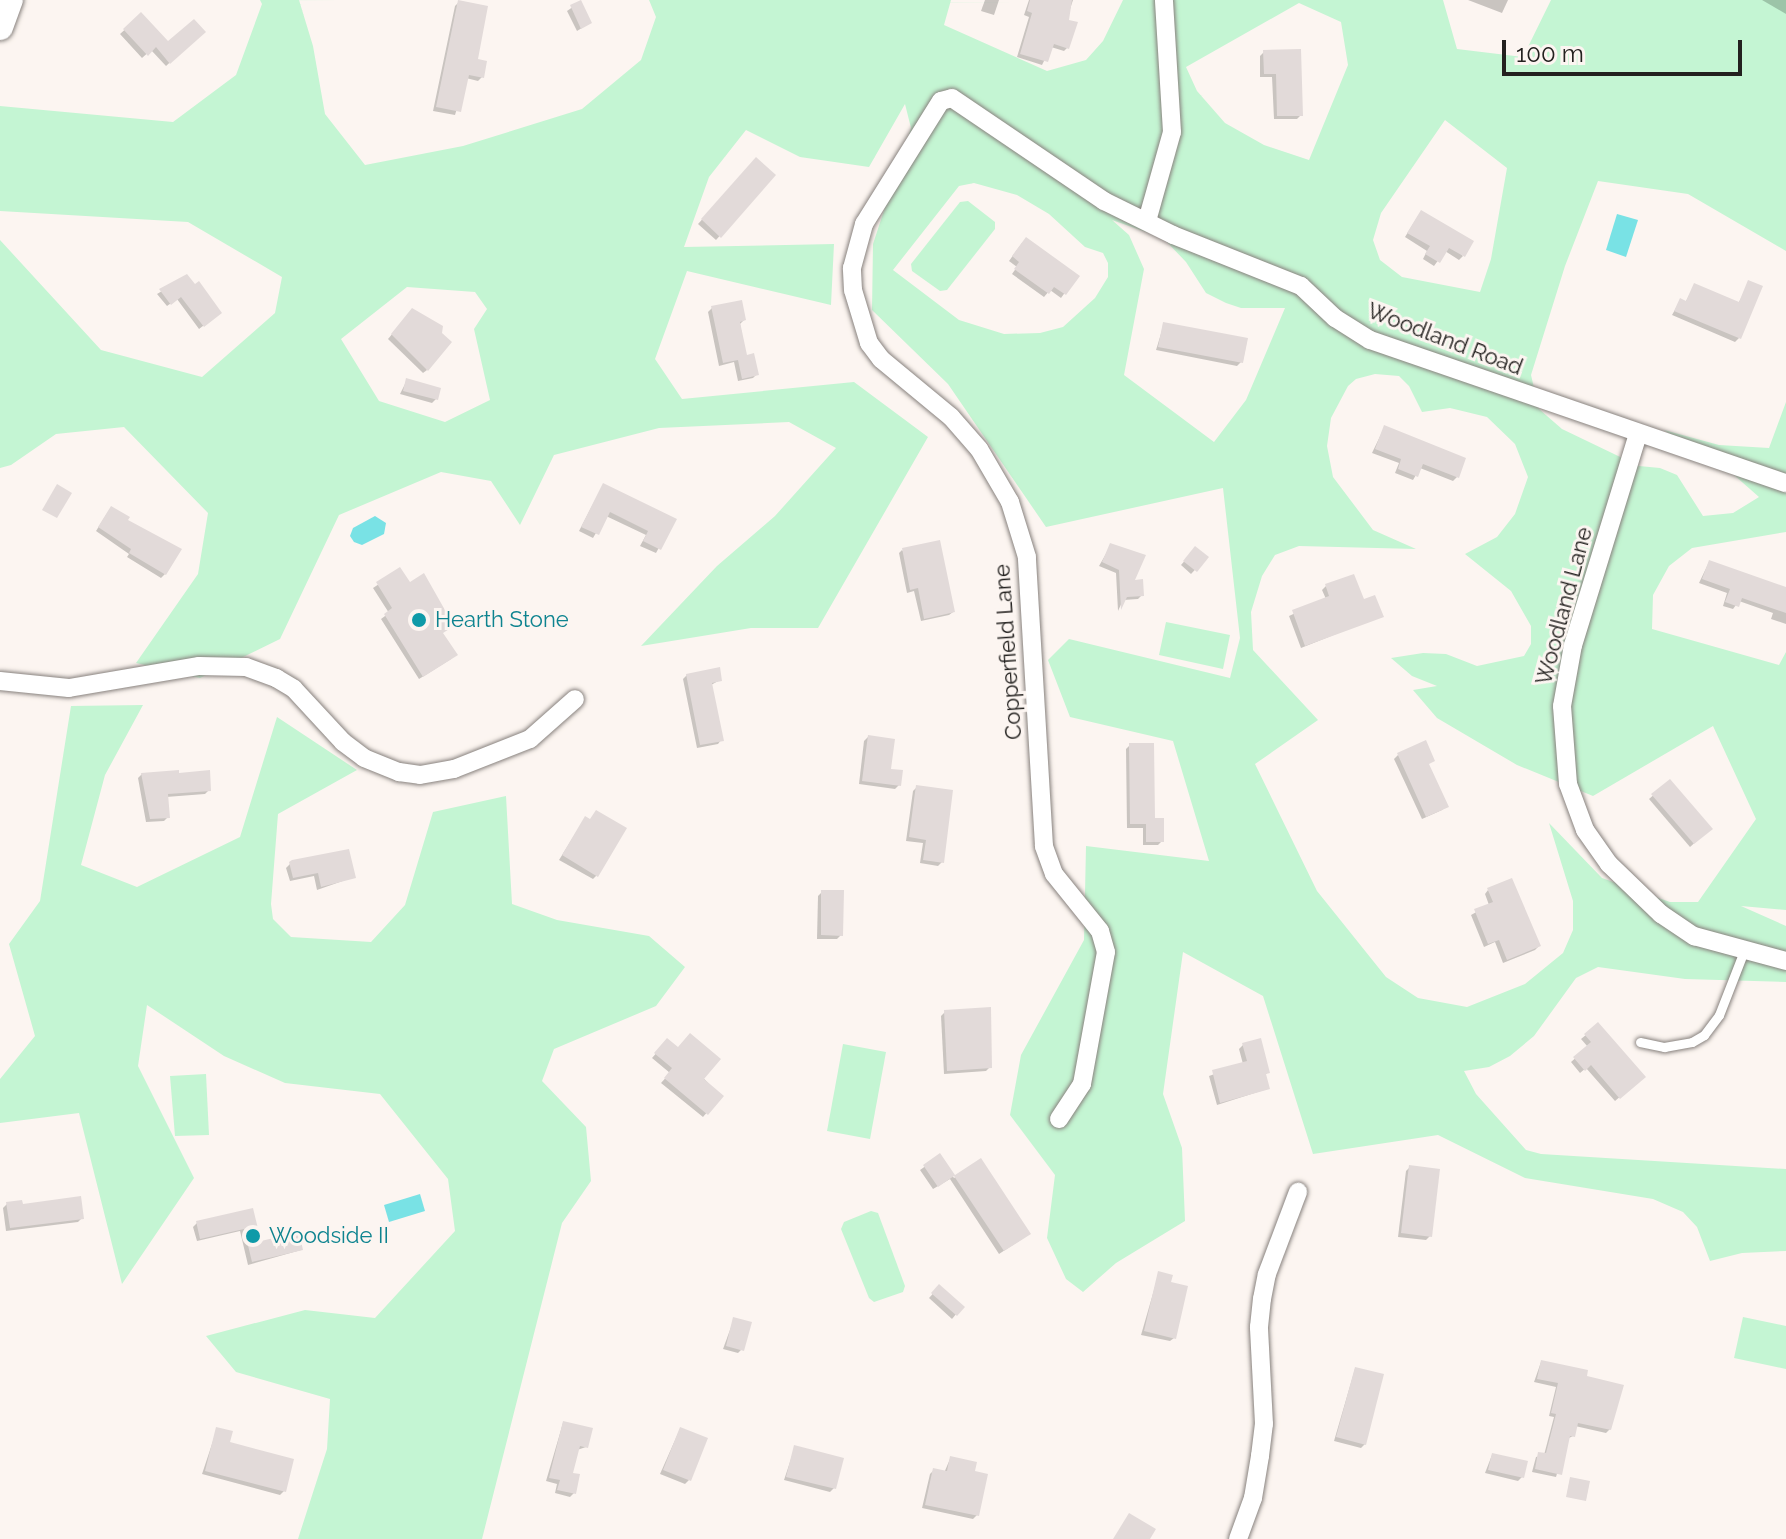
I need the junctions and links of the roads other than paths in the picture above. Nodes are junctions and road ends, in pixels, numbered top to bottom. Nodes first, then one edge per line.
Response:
1 (10, 0) edge
2 (1164, 0) edge
3 (0, 27) edge
4 (946, 97) joint
5 (1147, 221) junction
6 (1638, 434) junction
7 (1786, 483) edge
8 (0, 681) edge
9 (575, 699) dead end
10 (1744, 951) junction
11 (1786, 961) edge
12 (1640, 1042) dead end
13 (1059, 1119) dead end
14 (1298, 1192) dead end
15 (1238, 1539) edge

1 - 3 street
2 - 5 street
4 - 5 street, Woodland Road
4 - 13 street, Copperfield Lane
5 - 6 street, Woodland Road
6 - 7 street, Woodland Road
6 - 10 street, Woodland Lane
8 - 9 street
10 - 11 street, Woodland Lane
10 - 12 lane
14 - 15 street

